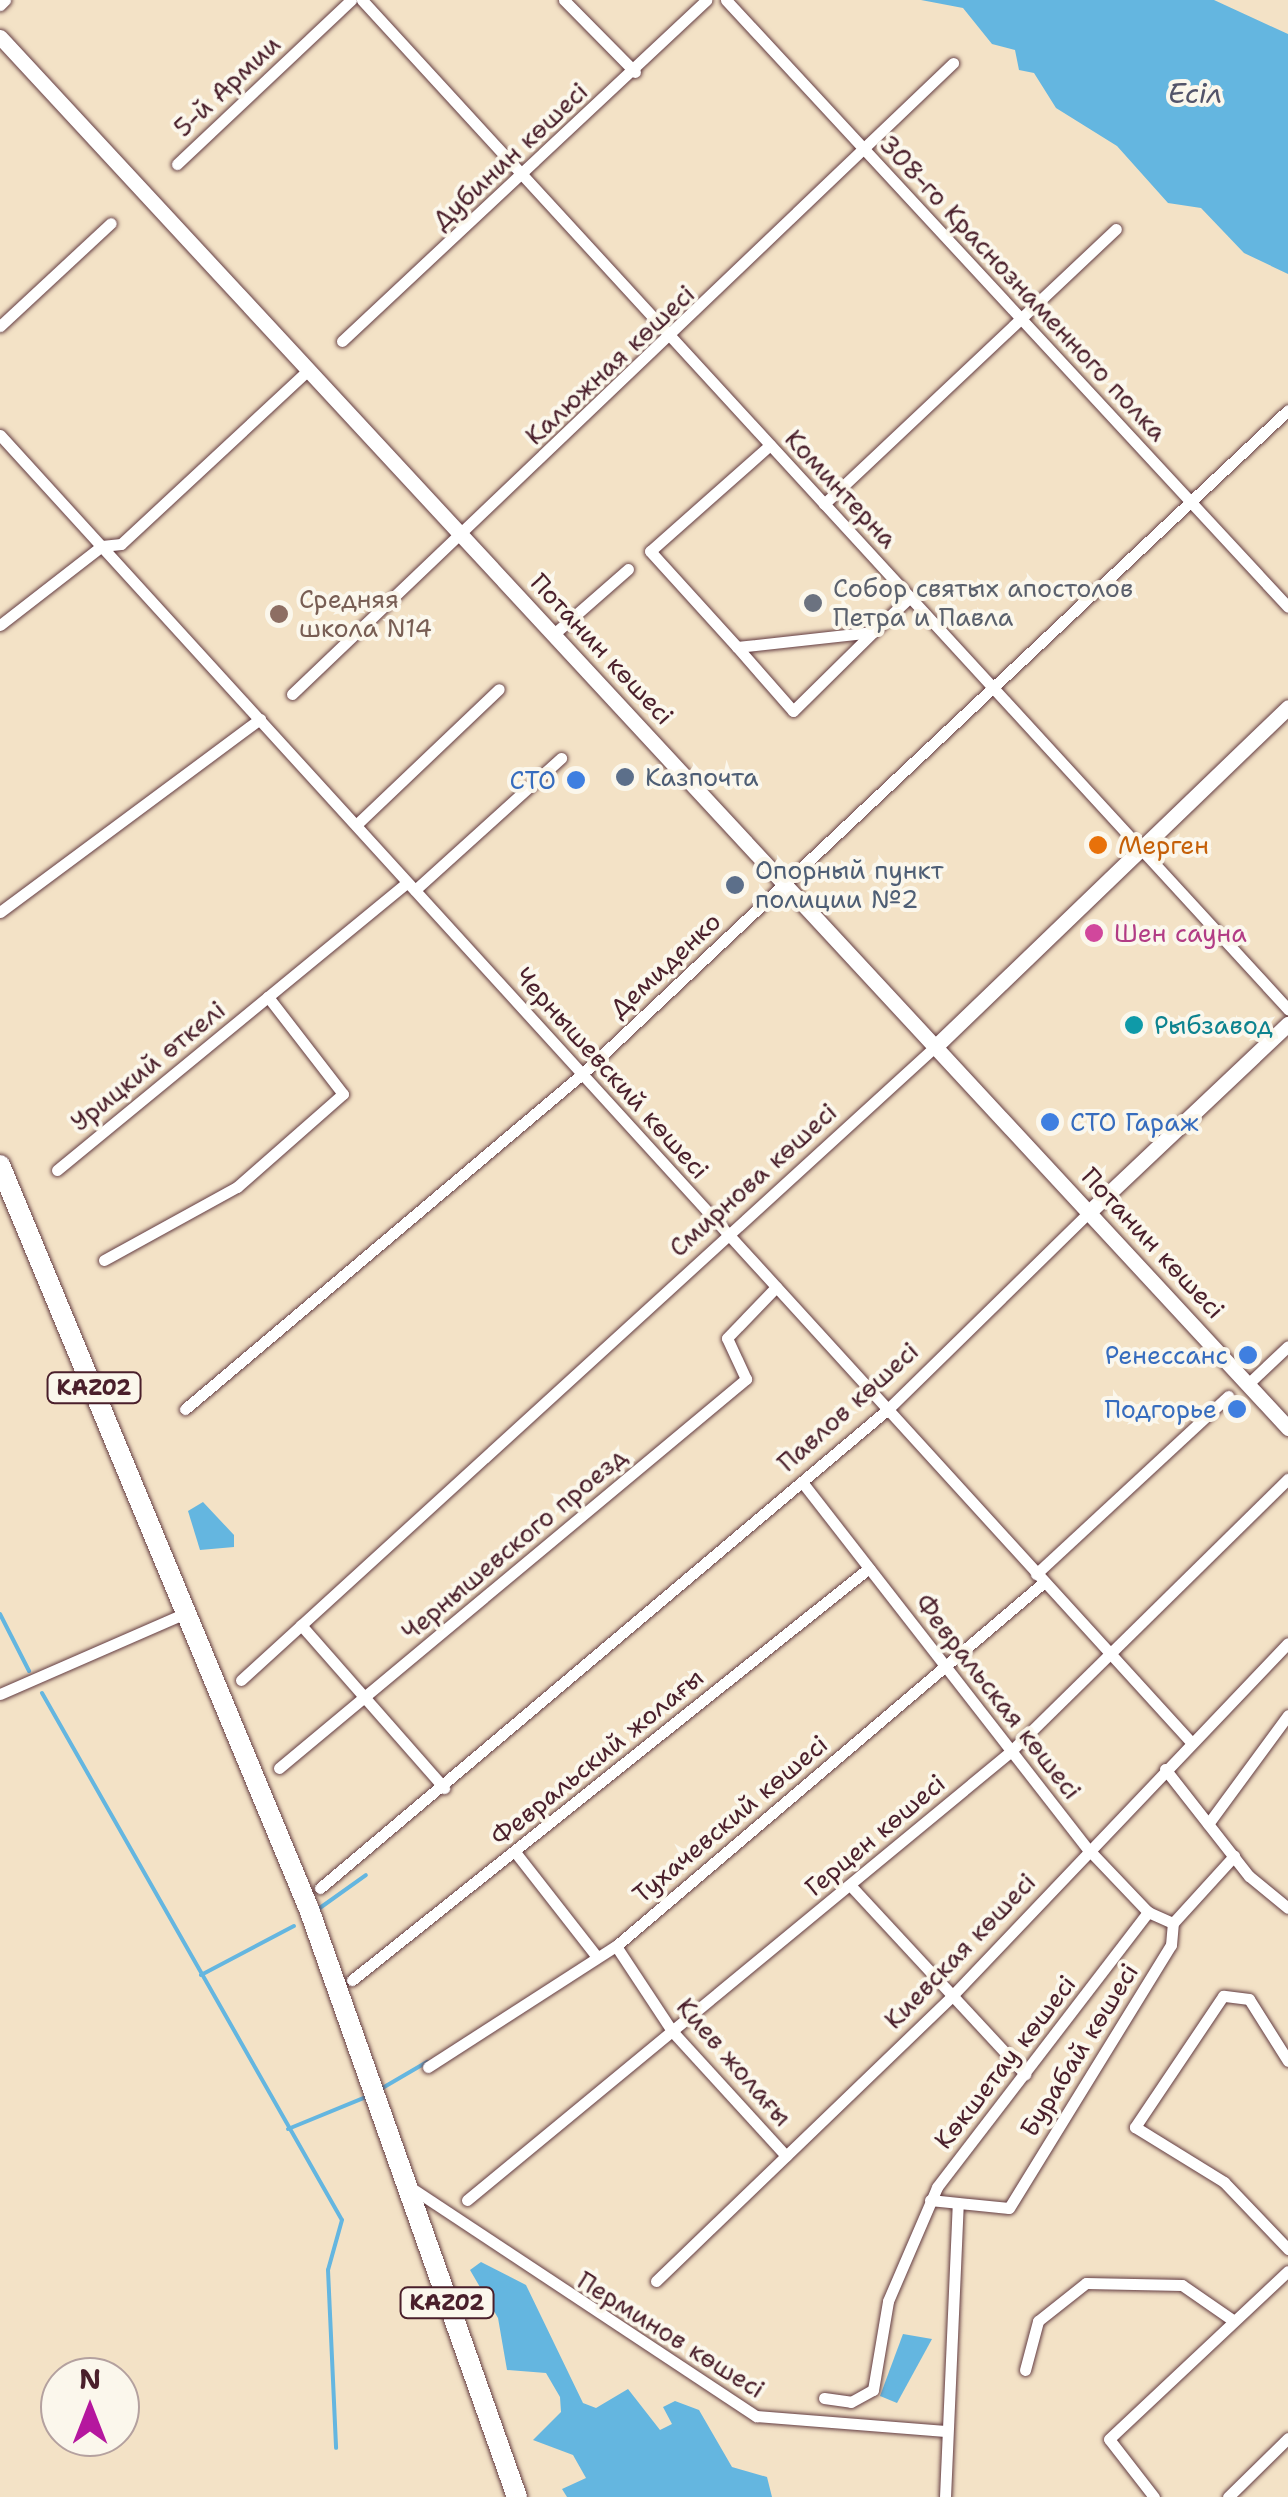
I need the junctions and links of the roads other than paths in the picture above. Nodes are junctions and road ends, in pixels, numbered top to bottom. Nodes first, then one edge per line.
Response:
1 (360, 0) edge
2 (564, 0) edge
3 (706, 0) edge
4 (726, 0) edge
5 (0, 37) edge
6 (953, 62) dead end
7 (635, 72) junction
8 (868, 154) junction
9 (177, 164) dead end
10 (523, 175) junction
11 (111, 223) dead end
12 (1116, 230) dead end
13 (1022, 320) junction
14 (0, 326) edge
15 (672, 338) junction
16 (342, 341) dead end
17 (309, 369) junction
18 (1288, 410) edge
19 (0, 434) edge
20 (770, 445) junction
21 (1191, 502) junction
22 (824, 504) junction
23 (461, 535) junction
24 (102, 546) junction
25 (628, 569) dead end
26 (910, 597) junction
27 (1288, 607) edge
28 (0, 625) edge
29 (872, 632) junction
30 (554, 634) junction
31 (737, 647) junction
32 (993, 688) junction
33 (499, 689) dead end
34 (292, 694) dead end
35 (1288, 707) edge
36 (260, 719) junction
37 (561, 758) dead end
38 (356, 825) junction
39 (1142, 849) junction
40 (785, 883) junction
41 (411, 886) junction
42 (0, 912) edge
43 (268, 997) junction
44 (1288, 1008) edge
45 (1288, 1024) edge
46 (938, 1046) junction
47 (582, 1074) junction
48 (0, 1165) edge
49 (57, 1170) dead end
50 (1090, 1212) junction
51 (730, 1235) junction
52 (104, 1260) dead end
53 (776, 1287) junction
54 (1288, 1346) edge
55 (1248, 1384) junction
56 (1228, 1396) dead end
57 (184, 1409) dead end
58 (888, 1409) junction
59 (1288, 1428) edge
60 (1288, 1478) edge
61 (802, 1482) junction
62 (869, 1568) junction
63 (1040, 1578) junction
64 (188, 1612) junction
65 (301, 1626) junction
66 (1288, 1643) edge
67 (1110, 1654) junction
68 (1275, 1656) junction
69 (945, 1666) junction
70 (1288, 1668) edge
71 (241, 1680) dead end
72 (0, 1694) edge
73 (365, 1698) junction
74 (1288, 1715) edge
75 (1191, 1742) junction
76 (1010, 1752) junction
77 (279, 1768) dead end
78 (1165, 1769) junction
79 (444, 1788) junction
80 (1208, 1824) junction
81 (1088, 1849) junction
82 (516, 1852) junction
83 (1234, 1856) junction
84 (850, 1885) junction
85 (320, 1888) dead end
86 (1288, 1908) edge
87 (1148, 1912) junction
88 (1173, 1922) junction
89 (616, 1946) junction
90 (597, 1957) junction
91 (352, 1980) dead end
92 (950, 1998) junction
93 (672, 2031) junction
94 (1288, 2061) edge
95 (428, 2067) dead end
96 (1025, 2074) junction
97 (786, 2156) junction
98 (404, 2183) junction
99 (466, 2200) dead end
100 (930, 2200) junction
101 (958, 2202) junction
102 (1288, 2248) edge
103 (1288, 2271) edge
104 (656, 2282) dead end
105 (1234, 2322) junction
106 (1025, 2370) dead end
107 (824, 2398) dead end
108 (944, 2431) junction
109 (1288, 2438) edge
110 (518, 2497) edge
111 (945, 2497) edge
112 (1154, 2497) edge
113 (1228, 2497) edge

1 - 9 street, 5-й Армии
1 - 10 street, Коминтерна
2 - 7 street
3 - 7 street, Дубинин көшесі
4 - 8 street, 308-го Краснознаменного полка
5 - 17 main road, Потанин көшесі
6 - 8 street, Калюжная көшесі
7 - 10 street, Дубинин көшесі
8 - 13 street, 308-го Краснознаменного полка
8 - 15 street, Калюжная көшесі
10 - 15 street, Коминтерна
10 - 16 street, Дубинин көшесі
11 - 14 street
12 - 13 street
13 - 21 street, 308-го Краснознаменного полка
13 - 22 street
15 - 20 street, Коминтерна
15 - 23 street, Калюжная көшесі
17 - 23 main road, Потанин көшесі
17 - 24 street
18 - 21 street, Демиденко
19 - 24 street, Чернышевский көшесі
20 - 22 street, Коминтерна
20 - 31 street
21 - 27 street, 308-го Краснознаменного полка
21 - 32 street, Демиденко
22 - 26 street, Коминтерна
23 - 30 main road, Потанин көшесі
23 - 34 street, Калюжная көшесі
24 - 28 street
24 - 36 street, Чернышевский көшесі
25 - 30 street
26 - 29 street
26 - 32 street, Коминтерна
29 - 31 street
29 - 31 street
30 - 40 main road, Потанин көшесі
32 - 39 street, Коминтерна
32 - 40 street, Демиденко
33 - 38 street
35 - 39 main road, Смирнова көшесі
36 - 38 street, Чернышевский көшесі
36 - 42 street
37 - 41 street, Урицкий өткелі
38 - 41 street, Чернышевский көшесі
39 - 44 street, Коминтерна
39 - 46 main road, Смирнова көшесі
40 - 46 main road, Потанин көшесі
40 - 47 street, Демиденко
41 - 43 street, Урицкий өткелі
41 - 47 street, Чернышевский көшесі
43 - 49 street, Урицкий өткелі
43 - 52 street
45 - 50 main road, Павлов көшесі
46 - 50 main road, Потанин көшесі
46 - 51 street, Смирнова көшесі
47 - 51 street, Чернышевский көшесі
47 - 57 street, Демиденко
48 - 64 highway, KAZ02
50 - 55 main road, Потанин көшесі
50 - 58 street, Павлов көшесі
51 - 53 street, Чернышевский көшесі
51 - 65 street, Смирнова көшесі
53 - 58 street, Чернышевский көшесі
53 - 73 street, Чернышевского проезд
54 - 55 street
55 - 59 main road, Потанин көшесі
56 - 63 street, Тухачевский көшесі
58 - 61 street, Павлов көшесі
58 - 63 street, Чернышевский көшесі
60 - 67 street, Герцен көшесі
61 - 62 street, Февральская көшесі
61 - 79 street, Павлов көшесі
62 - 69 street, Февральская көшесі
62 - 82 street, Февральский жолағы
63 - 67 street, Чернышевский көшесі
63 - 69 street, Тухачевский көшесі
64 - 72 street
64 - 98 highway, KAZ02
65 - 71 street, Смирнова көшесі
65 - 73 street
66 - 68 street, Киевская көшесі
67 - 75 street, Чернышевский көшесі
67 - 76 street, Герцен көшесі
68 - 70 street
68 - 75 street, Киевская көшесі
69 - 76 street, Февральская көшесі
69 - 89 street, Тухачевский көшесі
73 - 77 street, Чернышевского проезд
73 - 79 street
74 - 80 street
75 - 78 street, Киевская көшесі
76 - 81 street, Февральская көшесі
76 - 84 street, Герцен көшесі
78 - 80 street
78 - 81 street, Киевская көшесі
79 - 85 street, Павлов көшесі
80 - 83 street
81 - 87 street, Февральская көшесі
81 - 92 street, Киевская көшесі
82 - 90 street
82 - 91 street, Февральский жолағы
83 - 86 street
83 - 88 street, Бурабай көшесі
84 - 92 street
84 - 93 street, Герцен көшесі
87 - 88 street, Февральская көшесі
87 - 96 street, Көкшетау көшесі
88 - 101 street, Бурабай көшесі
89 - 90 street, Тухачевский көшесі
89 - 93 street, Киев жолағы
90 - 95 street, Тухачевский көшесі
92 - 96 street
92 - 97 street, Киевская көшесі
93 - 97 street, Киев жолағы
93 - 99 street, Герцен көшесі
94 - 102 street
96 - 100 street, Көкшетау көшесі
97 - 104 street, Киевская көшесі
98 - 108 street, Перминов көшесі
98 - 110 highway, KAZ02
100 - 101 street, Бурабай көшесі
100 - 107 street, Көкшетау көшесі
101 - 108 street
103 - 105 street
105 - 106 street
105 - 112 street
108 - 111 street
109 - 113 street

